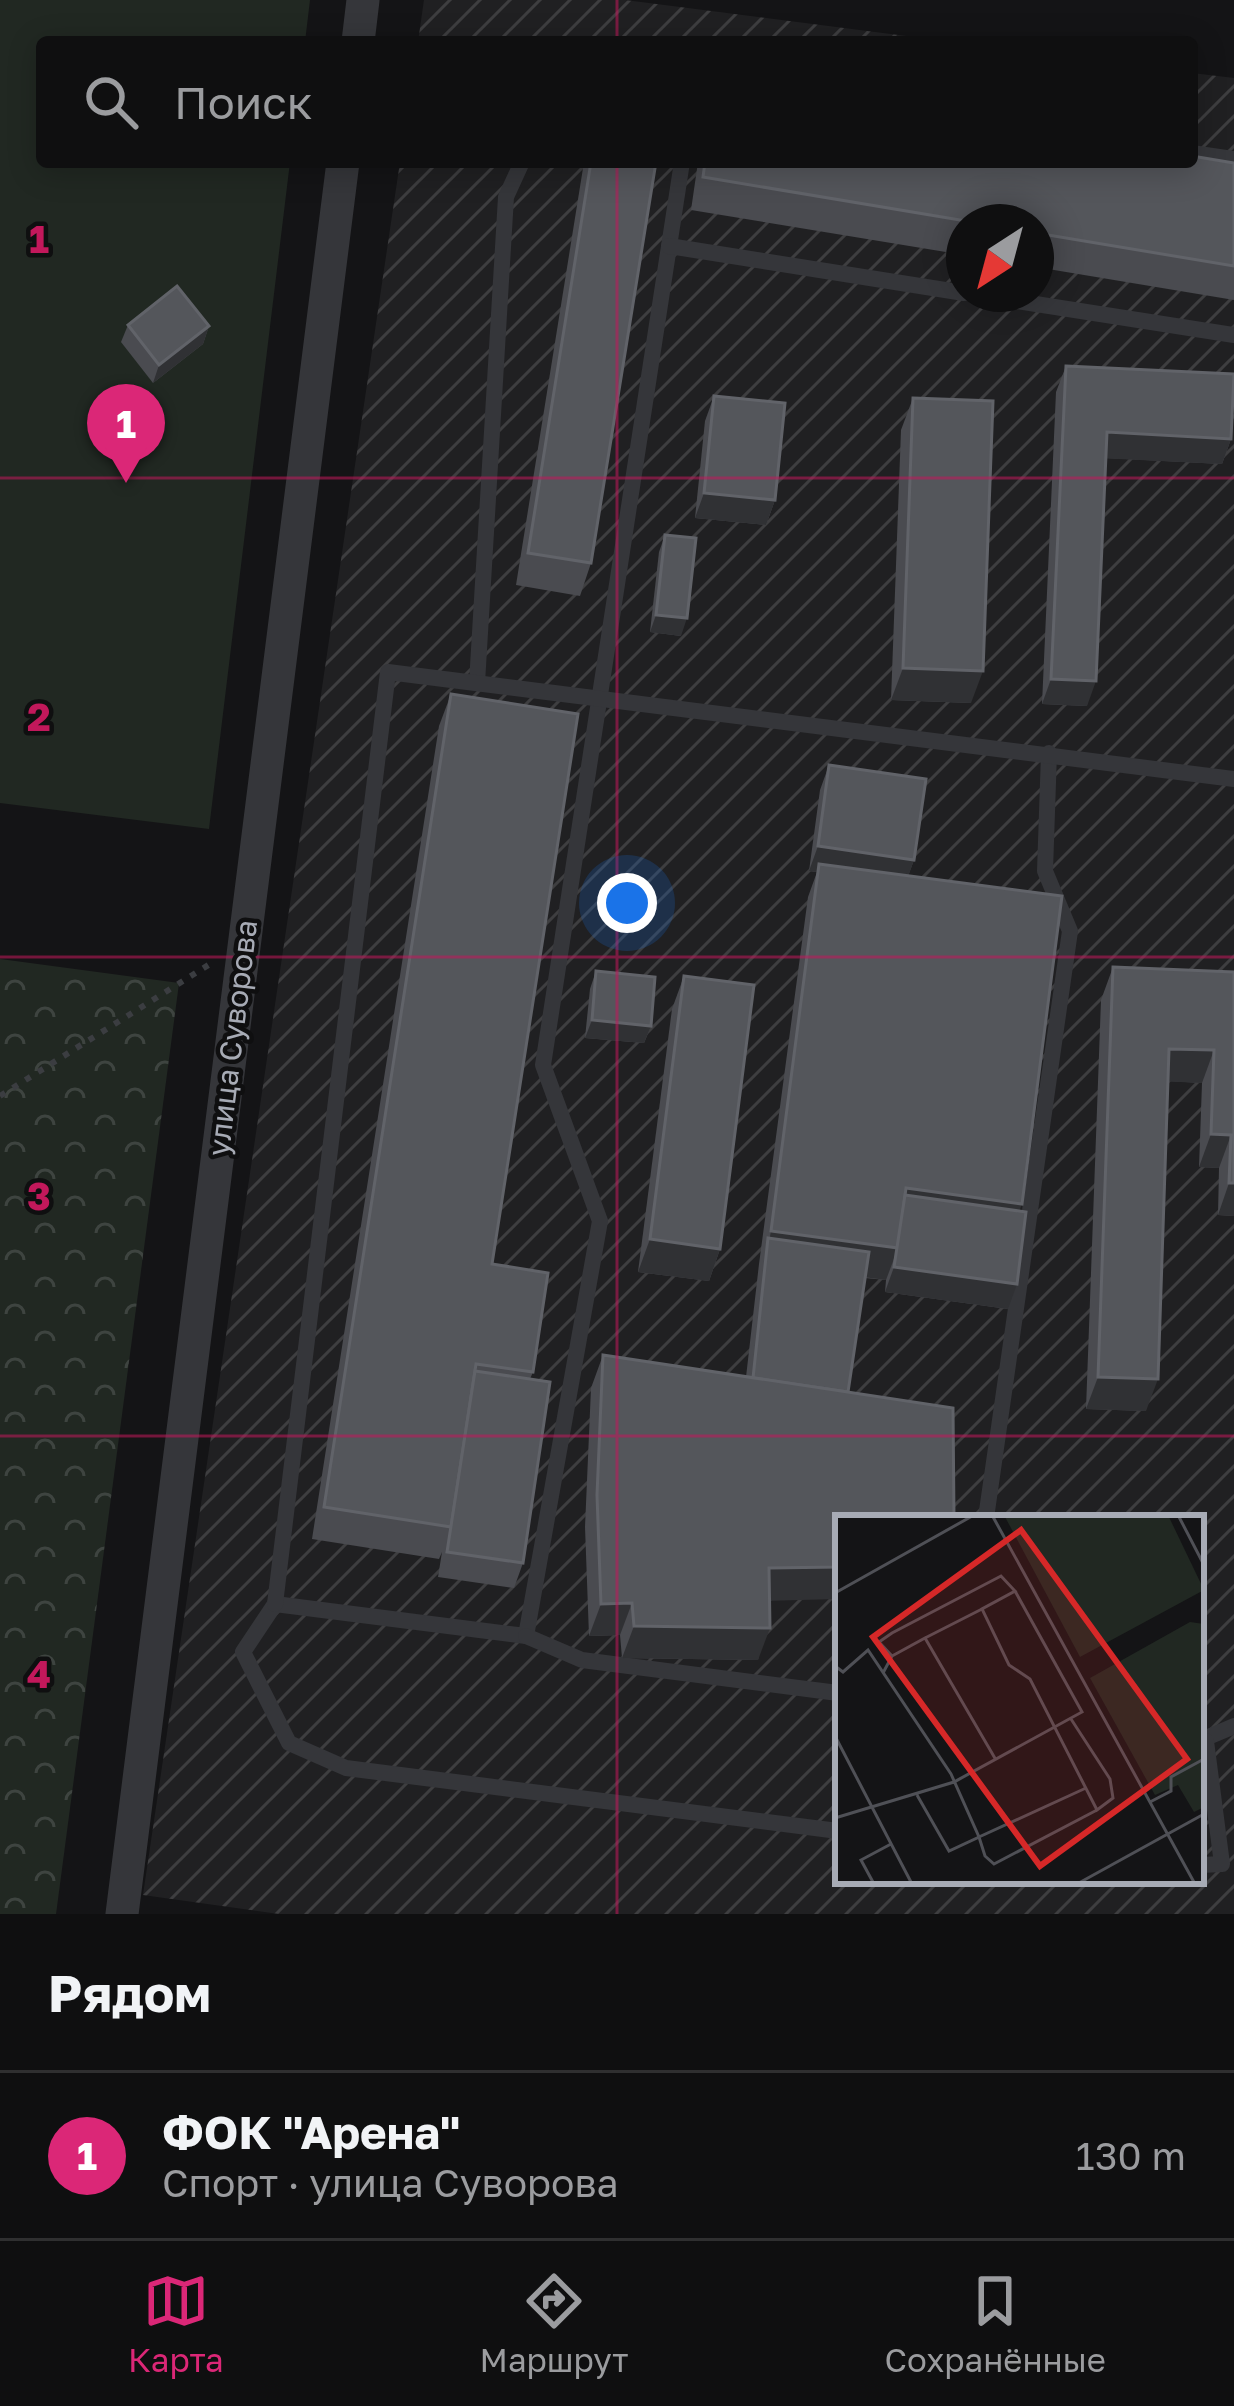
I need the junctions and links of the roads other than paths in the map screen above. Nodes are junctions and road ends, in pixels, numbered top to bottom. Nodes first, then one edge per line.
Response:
1 (363, 0) edge
2 (359, 36) edge
3 (1198, 154) edge
4 (1234, 159) edge
5 (342, 168) edge
6 (519, 168) edge
7 (681, 168) edge
8 (668, 247) junction
9 (946, 290) edge
10 (1054, 307) edge
11 (1234, 335) edge
12 (477, 682) junction
13 (598, 698) junction
14 (1048, 753) junction
15 (1234, 778) edge
16 (986, 1515) edge
17 (275, 1604) junction
18 (526, 1636) junction
19 (835, 1693) edge
20 (1234, 1726) edge
21 (1204, 1741) edge
22 (1204, 1747) edge
23 (835, 1831) edge
24 (1204, 1865) edge
25 (122, 1914) edge

1 - 2 street
3 - 4 lane
5 - 25 street, улица Суворова
6 - 12 lane
7 - 8 lane
8 - 9 lane
8 - 13 lane
10 - 11 lane
12 - 13 lane
12 - 17 lane
13 - 14 lane
13 - 18 lane
14 - 15 lane
14 - 16 lane
17 - 18 lane
17 - 23 lane
18 - 19 lane
20 - 21 lane
22 - 24 lane

